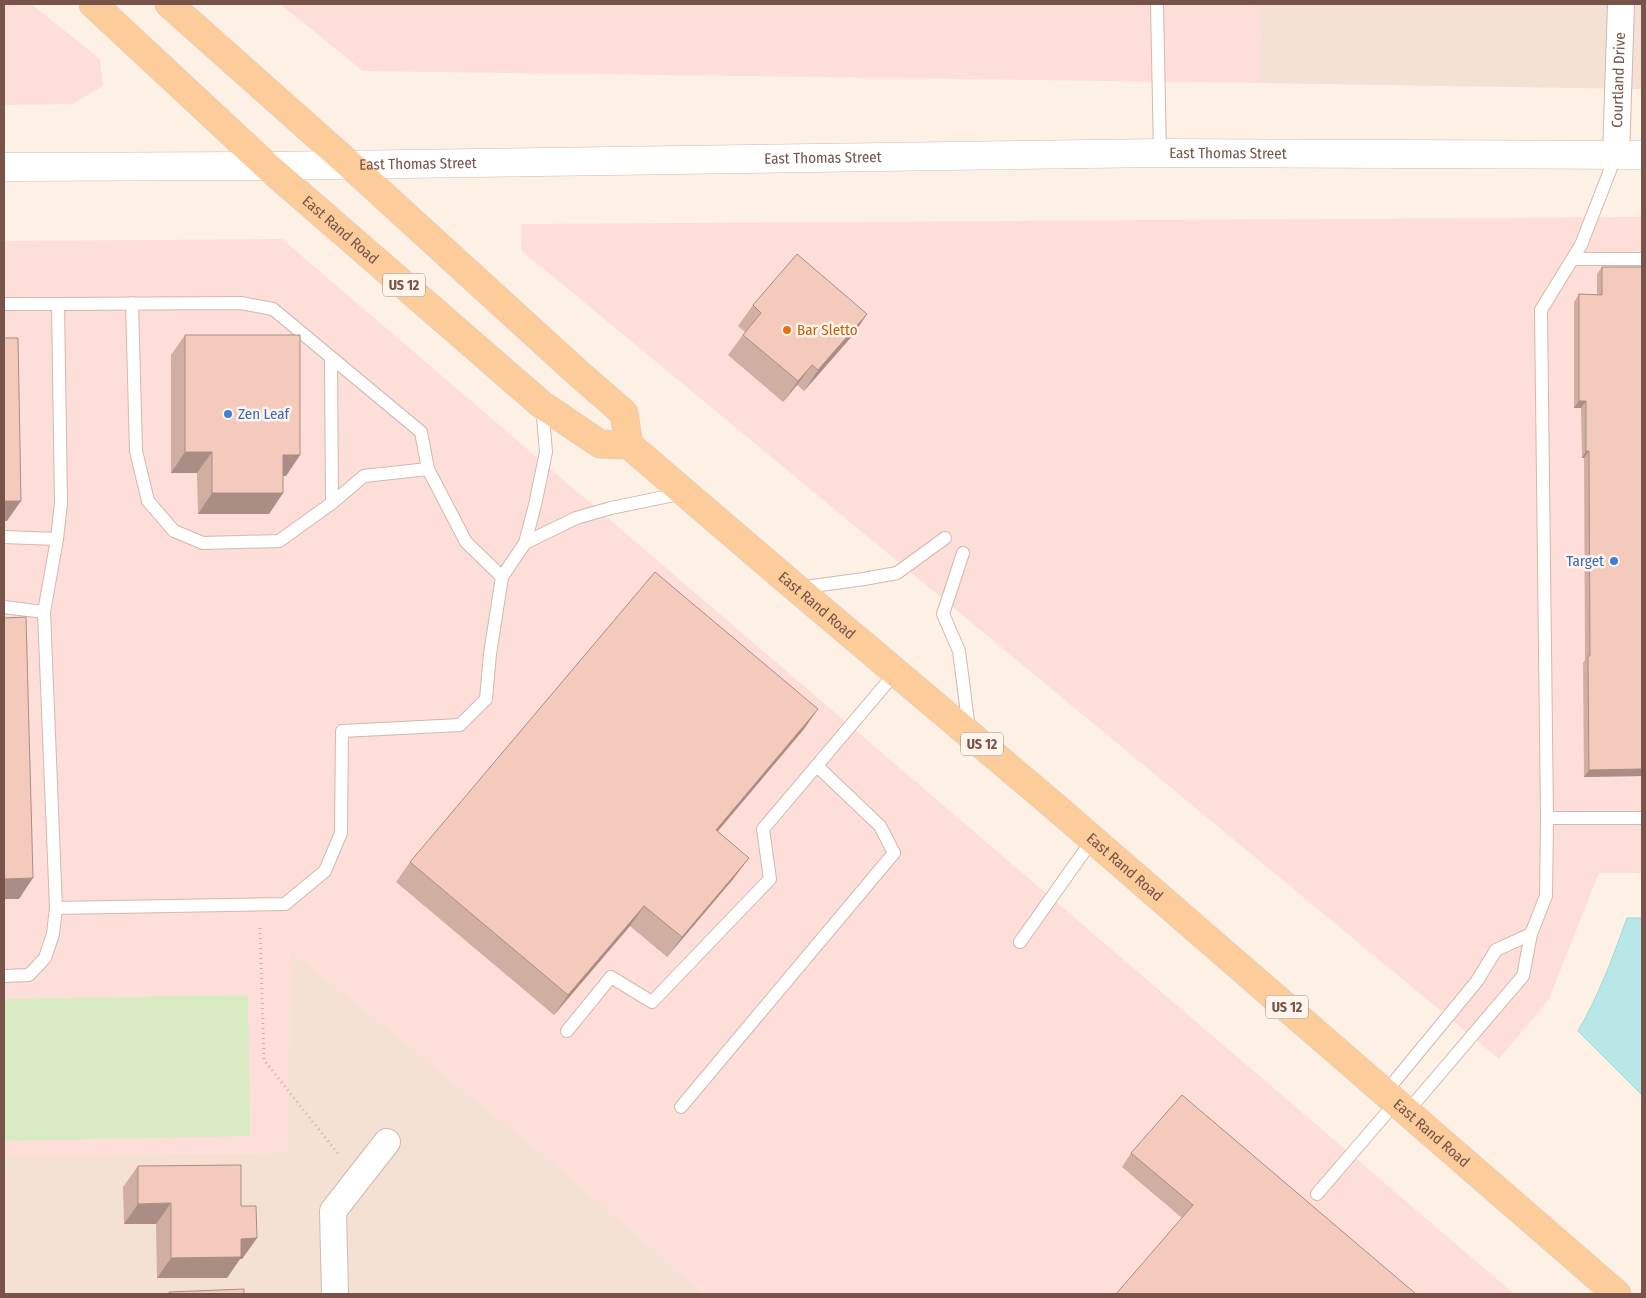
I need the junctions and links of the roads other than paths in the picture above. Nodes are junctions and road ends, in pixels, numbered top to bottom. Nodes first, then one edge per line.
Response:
1 (93, 4) edge
2 (169, 4) edge
3 (1157, 4) edge
4 (1620, 4) edge
5 (1160, 153) junction
6 (1629, 155) edge
7 (349, 164) junction
8 (266, 166) junction
9 (4, 167) edge
10 (1573, 259) junction
11 (1642, 259) edge
12 (4, 304) edge
13 (58, 304) junction
14 (132, 304) junction
15 (331, 358) junction
16 (541, 404) junction
17 (629, 445) junction
18 (428, 469) junction
19 (685, 492) junction
20 (332, 503) junction
21 (4, 537) edge
22 (945, 538) dead end
23 (57, 539) junction
24 (525, 543) junction
25 (963, 553) dead end
26 (502, 578) junction
27 (796, 588) junction
28 (4, 607) edge
29 (44, 612) junction
30 (896, 672) junction
31 (970, 734) junction
32 (817, 766) junction
33 (1547, 818) junction
34 (1642, 818) edge
35 (1093, 839) junction
36 (56, 908) junction
37 (1531, 934) junction
38 (1020, 942) dead end
39 (4, 976) edge
40 (567, 1031) dead end
41 (1396, 1102) junction
42 (681, 1107) dead end
43 (387, 1142) dead end
44 (1318, 1194) dead end
45 (335, 1294) edge
46 (1617, 1294) edge

1 - 8 main road, East Rand Road / US 12
2 - 7 main road
3 - 5 lane
4 - 6 street, Courtland Drive
5 - 6 street, East Thomas Street
5 - 7 street, East Thomas Street
6 - 10 lane
7 - 8 street, East Thomas Street
7 - 17 main road
8 - 9 street, East Thomas Street
8 - 16 main road, East Rand Road / US 12
10 - 11 lane
10 - 33 lane
12 - 13 lane
13 - 14 lane
13 - 23 lane
14 - 15 lane
14 - 20 lane
15 - 18 lane
15 - 20 lane
16 - 17 main road, East Rand Road / US 12
16 - 24 lane
17 - 19 main road, East Rand Road / US 12
18 - 20 lane
18 - 26 lane
19 - 24 lane
19 - 27 main road, East Rand Road / US 12
21 - 23 lane
22 - 27 lane
23 - 29 lane
24 - 26 lane
25 - 31 lane
26 - 36 lane
27 - 30 main road, East Rand Road / US 12
28 - 29 lane
29 - 36 lane
30 - 31 main road, East Rand Road / US 12
30 - 32 lane
31 - 35 main road, East Rand Road / US 12
32 - 40 lane
32 - 42 lane
33 - 34 lane
33 - 37 lane
35 - 38 lane
35 - 41 main road, East Rand Road / US 12
36 - 39 lane
37 - 41 lane
37 - 41 lane
41 - 44 lane
41 - 46 main road, East Rand Road / US 12
43 - 45 street

